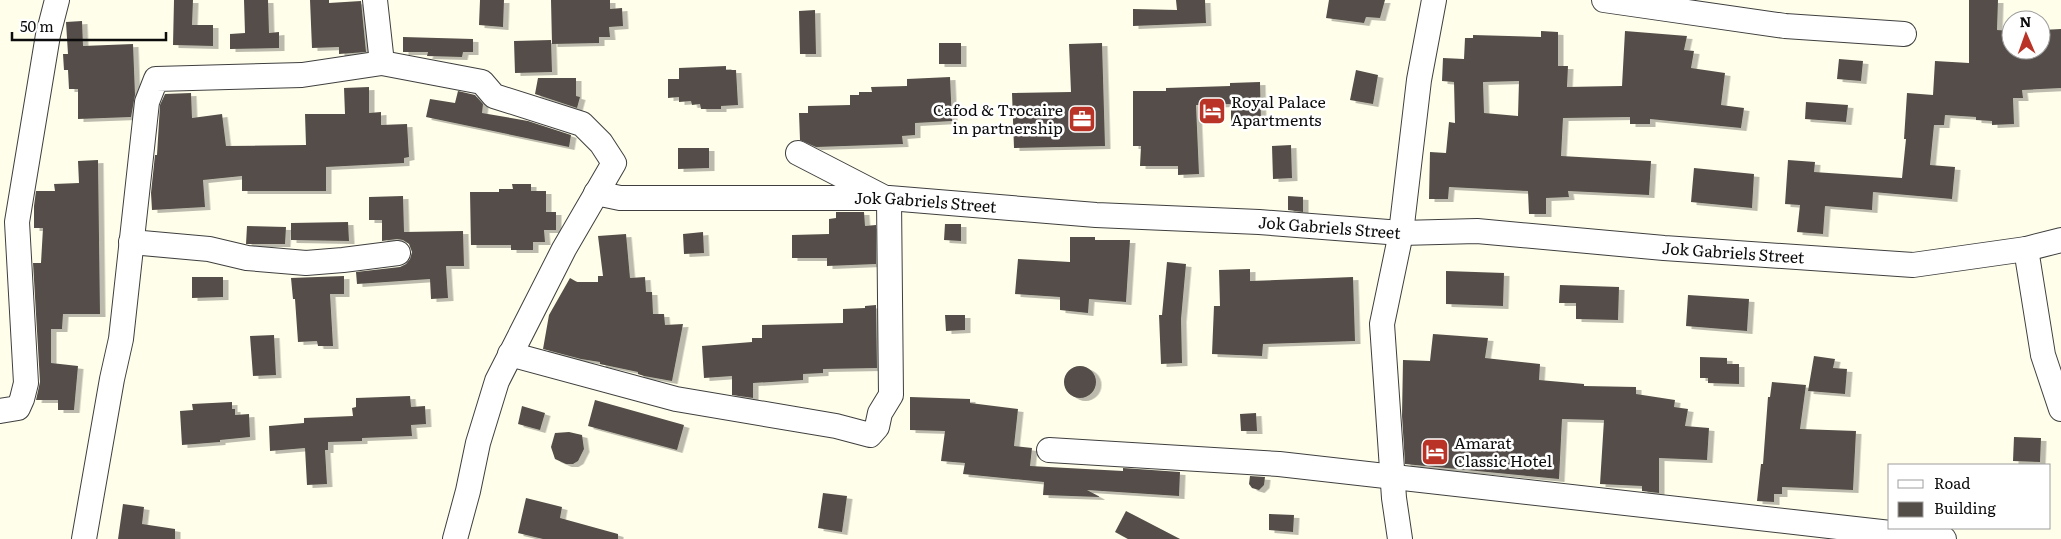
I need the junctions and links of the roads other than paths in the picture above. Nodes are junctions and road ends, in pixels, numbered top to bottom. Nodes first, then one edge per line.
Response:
1 (57, 0) edge
2 (375, 0) edge
3 (1434, 0) edge
4 (1604, 0) edge
5 (1904, 34) dead end
6 (382, 63) junction
7 (798, 153) dead end
8 (596, 193) junction
9 (1401, 233) junction
10 (2061, 240) edge
11 (131, 242) junction
12 (2026, 249) junction
13 (398, 253) dead end
14 (10, 279) edge
15 (510, 354) junction
16 (2061, 409) edge
17 (0, 411) edge
18 (1050, 450) dead end
19 (1394, 477) junction
20 (84, 539) edge
21 (455, 539) edge
22 (1400, 539) edge
23 (1944, 539) edge

1 - 14 street
2 - 6 street
3 - 9 street
4 - 5 street
6 - 8 street
6 - 11 street
7 - 15 street
8 - 9 street, Jok Gabriels Street
8 - 15 street
9 - 12 street, Jok Gabriels Street
9 - 19 street
10 - 12 street, Jok Gabriels Street
11 - 13 street
11 - 20 street
12 - 16 street
14 - 17 street
15 - 21 street
18 - 19 street
19 - 22 street
19 - 23 street

